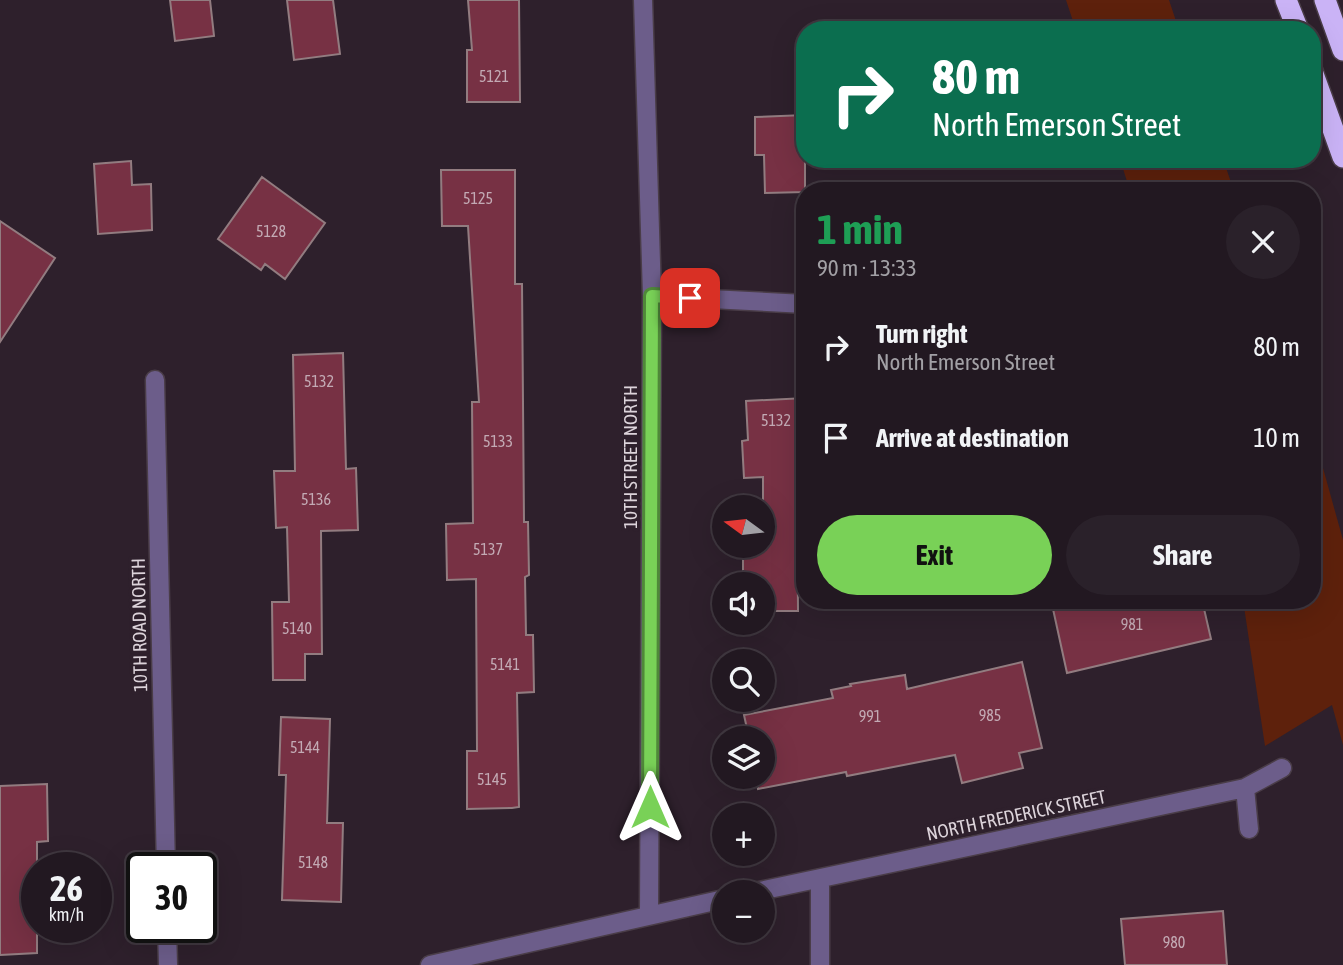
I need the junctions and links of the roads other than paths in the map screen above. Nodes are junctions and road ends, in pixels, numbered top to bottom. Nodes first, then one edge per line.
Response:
1 (643, 0) edge
2 (1286, 0) edge
3 (1325, 0) edge
4 (1294, 21) edge
5 (1343, 50) edge
6 (1321, 96) edge
7 (1343, 157) edge
8 (652, 296) junction
9 (796, 304) edge
10 (155, 380) dead end
11 (1282, 768) dead end
12 (1245, 788) junction
13 (1249, 829) dead end
14 (166, 852) edge
15 (820, 878) junction
16 (775, 888) edge
17 (712, 902) edge
18 (649, 915) junction
19 (167, 943) edge
20 (498, 958) edge
21 (168, 965) edge
22 (430, 965) edge
23 (820, 965) edge

1 - 8 street, 10TH STREET NORTH
2 - 4 highway
3 - 5 highway
6 - 7 highway
8 - 9 street
8 - 18 street, 10TH STREET NORTH
10 - 14 street, 10TH ROAD NORTH
11 - 12 street, NORTH FREDERICK STREET
12 - 13 street
12 - 15 street, NORTH FREDERICK STREET
15 - 16 street, NORTH FREDERICK STREET
15 - 23 street
17 - 18 street
18 - 20 street
19 - 21 street
20 - 22 street

